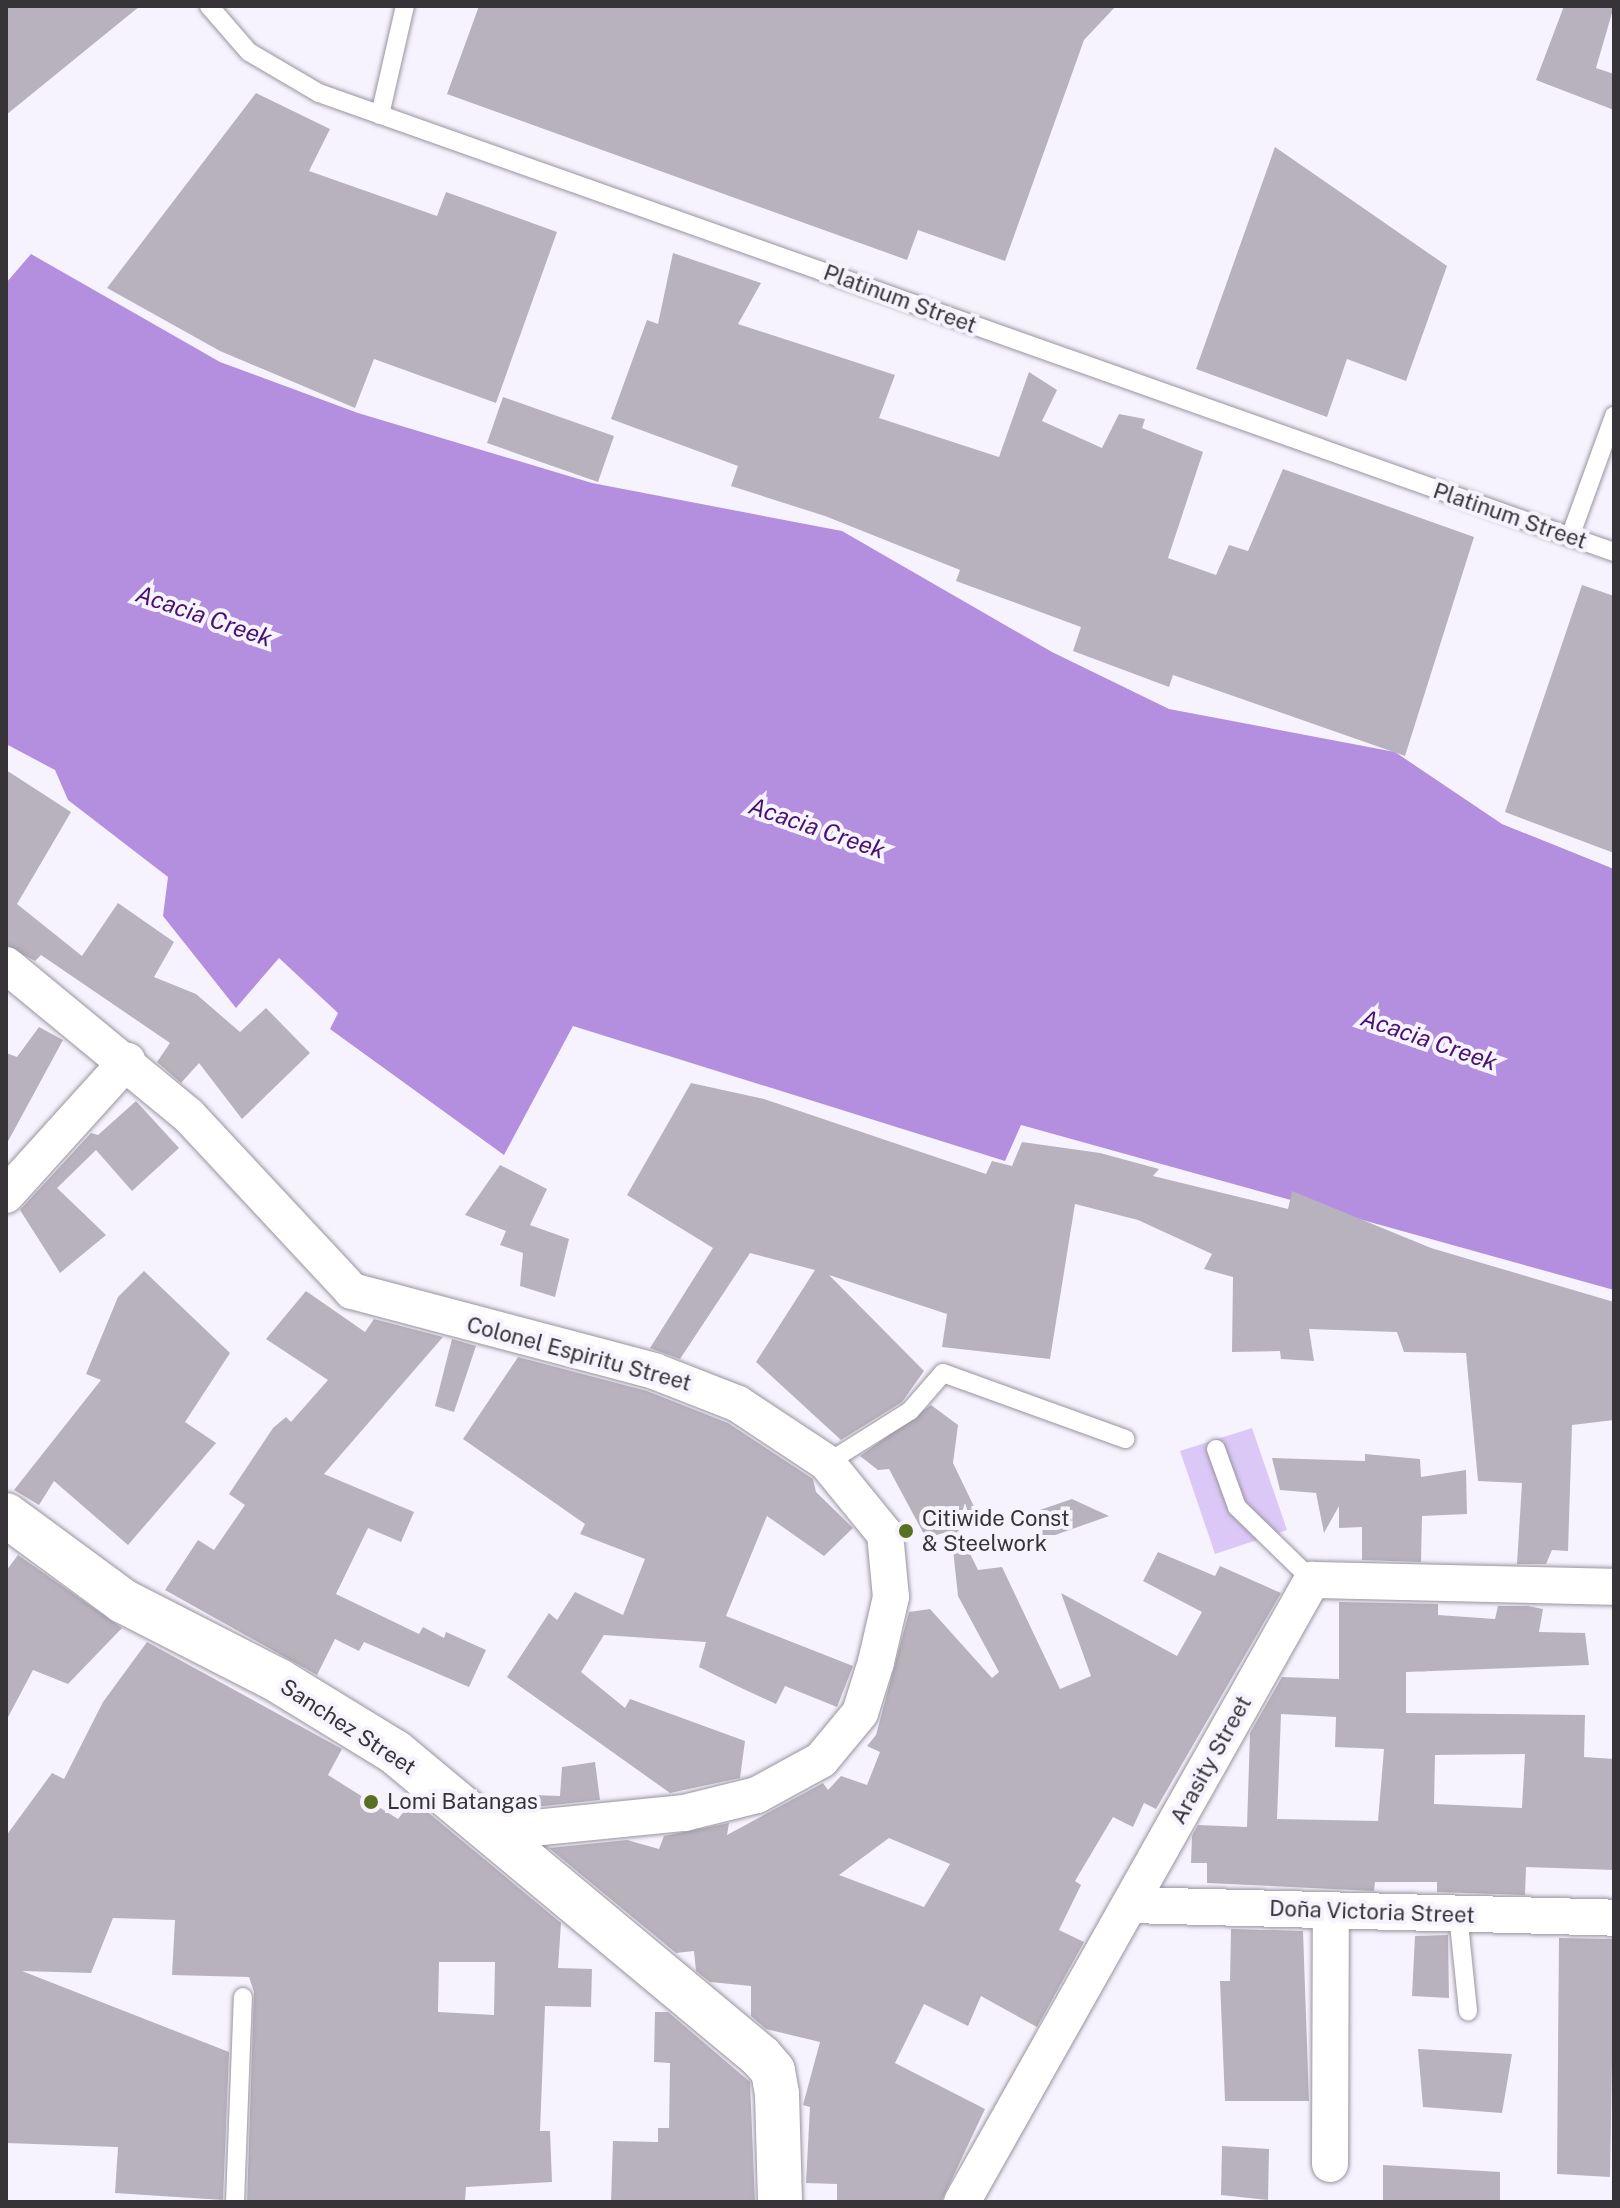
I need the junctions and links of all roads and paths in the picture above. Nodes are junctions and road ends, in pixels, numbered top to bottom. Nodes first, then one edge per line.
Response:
1 (209, 6) edge
2 (405, 6) edge
3 (380, 115) junction
4 (1614, 416) edge
5 (1570, 537) junction
6 (1614, 552) edge
7 (6, 965) edge
8 (127, 1061) junction
9 (6, 1195) edge
10 (1125, 1439) dead end
11 (1216, 1449) dead end
12 (827, 1463) junction
13 (6, 1515) edge
14 (1312, 1580) junction
15 (1614, 1587) edge
16 (493, 1832) junction
17 (1130, 1905) junction
18 (1331, 1910) junction
19 (1458, 1914) junction
20 (1614, 1918) edge
21 (243, 1997) dead end
22 (1468, 2011) dead end
23 (1330, 2164) dead end
24 (235, 2202) edge
25 (780, 2202) edge
26 (962, 2202) edge

1 - 3 lane, Platinum Street
2 - 3 lane
3 - 5 lane, Platinum Street
4 - 5 lane
5 - 6 lane, Platinum Street
7 - 8 street, Colonel Espiritu Street
8 - 9 street
8 - 12 street, Colonel Espiritu Street
10 - 12 lane
11 - 14 lane
12 - 16 street, Colonel Espiritu Street
13 - 16 street, Sanchez Street
14 - 15 street
14 - 17 street, Arasity Street
16 - 25 street, Sanchez Street
17 - 18 street, Doña Victoria Street
17 - 26 street, Arasity Street
18 - 19 street, Doña Victoria Street
18 - 23 street
19 - 20 street, Doña Victoria Street
19 - 22 lane
21 - 24 lane

